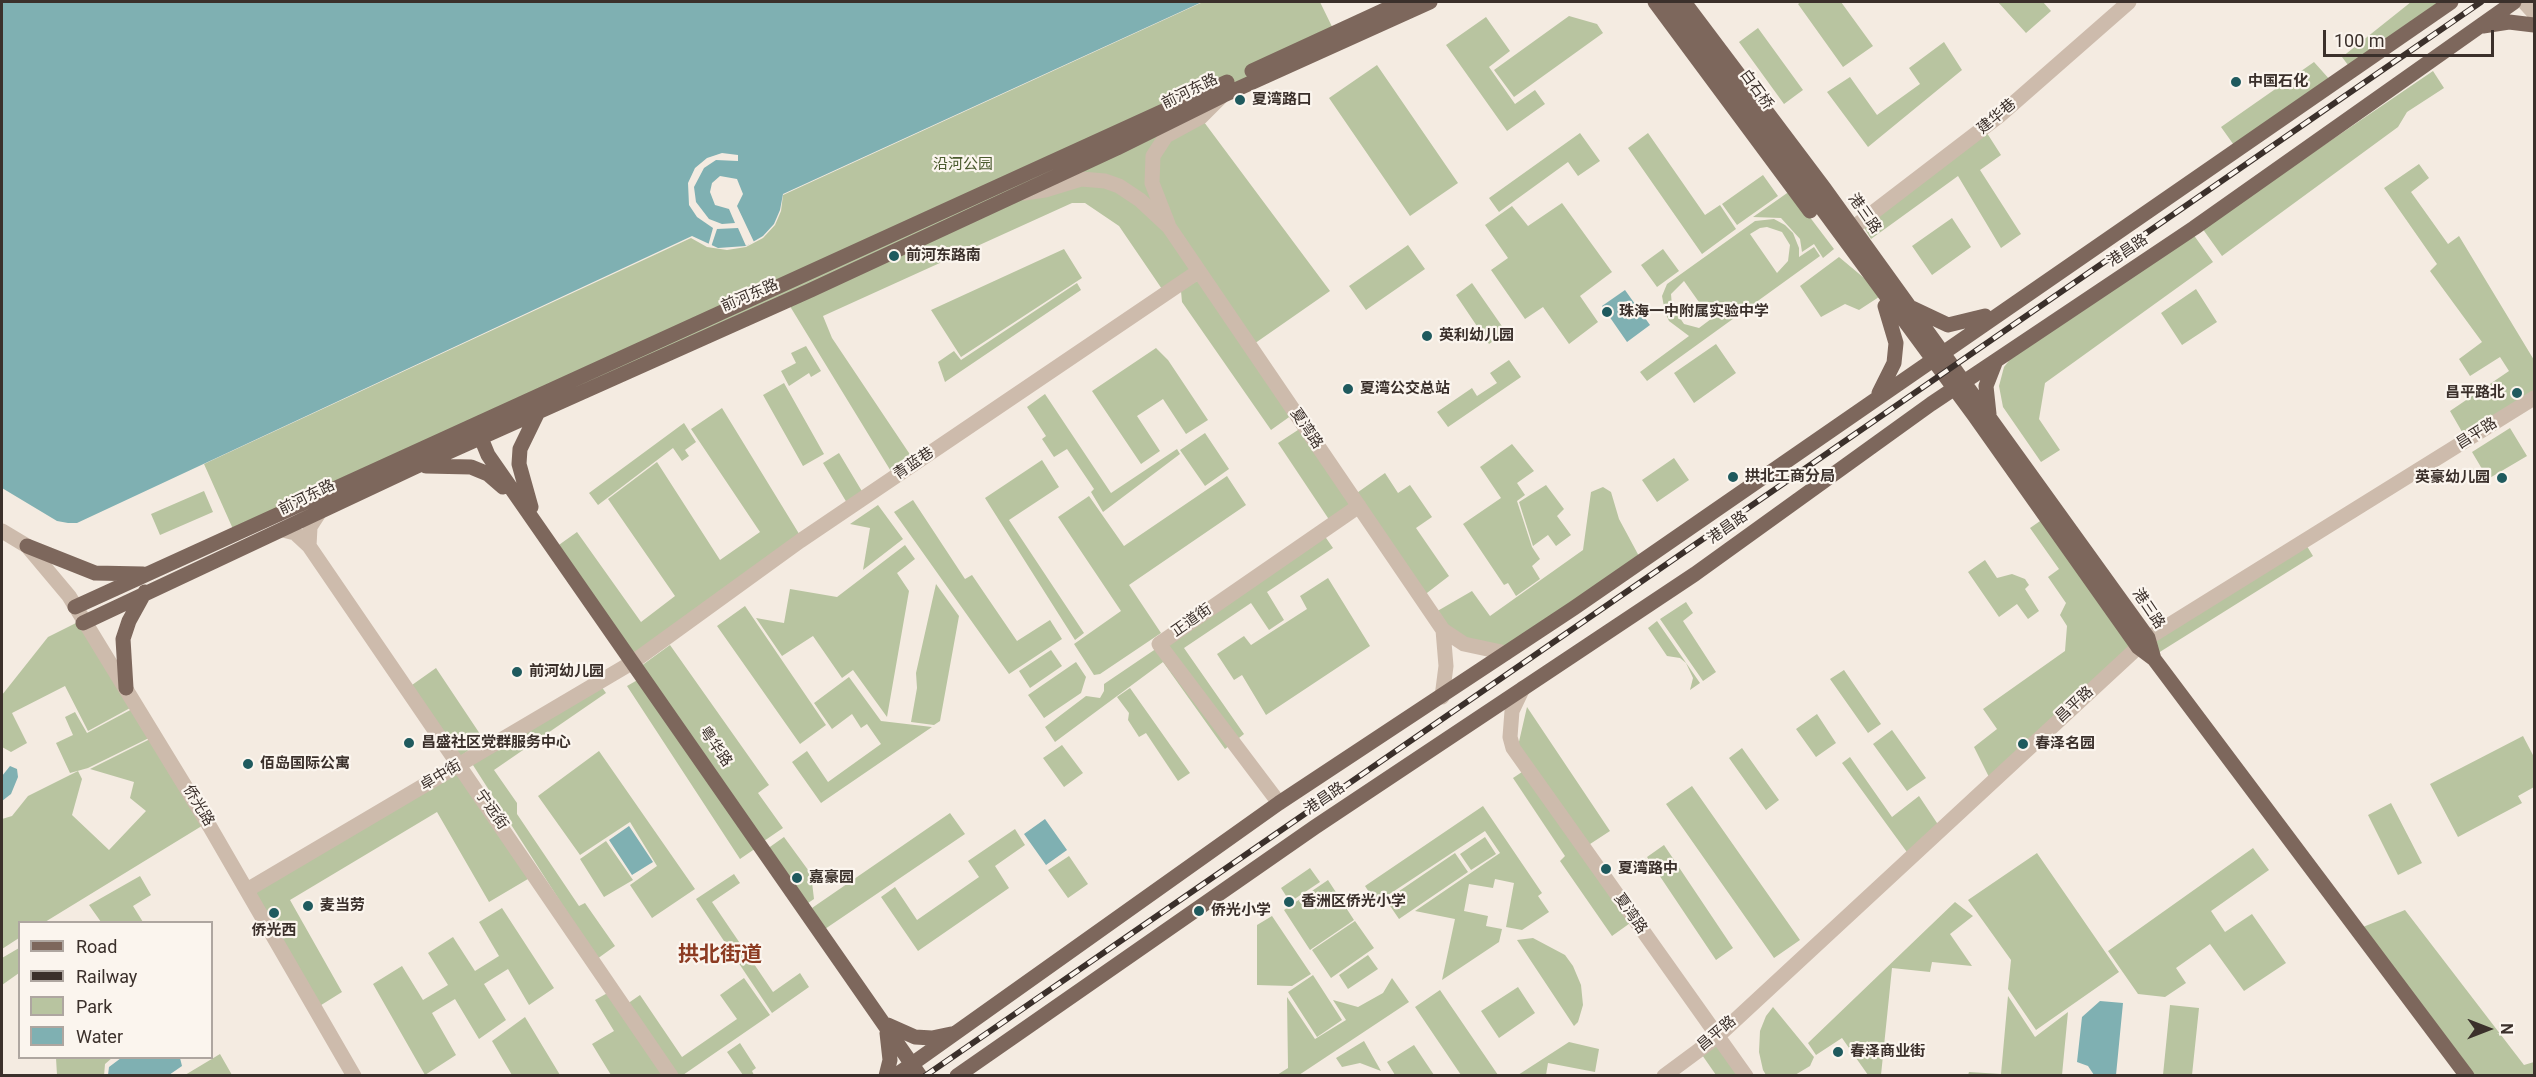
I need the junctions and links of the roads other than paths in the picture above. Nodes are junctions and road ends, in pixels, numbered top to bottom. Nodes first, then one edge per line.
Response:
1 (1402, 2) edge
2 (1430, 2) edge
3 (1654, 2) edge
4 (1670, 2) edge
5 (1684, 2) edge
6 (1697, 2) edge
7 (2129, 2) edge
8 (2514, 2) edge
9 (2524, 2) edge
10 (2446, 4) edge
11 (2535, 13) edge
12 (2535, 26) edge
13 (2477, 27) junction
14 (1224, 95) junction
15 (1018, 194) junction
16 (1819, 194) junction
17 (1858, 224) junction
18 (1169, 227) junction
19 (1199, 271) junction
20 (1883, 283) junction
21 (1906, 304) junction
22 (2005, 309) junction
23 (1936, 356) junction
24 (1996, 361) junction
25 (1958, 386) junction
26 (2535, 398) edge
27 (1876, 399) junction
28 (537, 414) junction
29 (1994, 425) junction
30 (481, 438) junction
31 (415, 467) junction
32 (1359, 506) junction
33 (319, 513) junction
34 (283, 530) junction
35 (2, 531) edge
36 (540, 531) junction
37 (27, 546) junction
38 (309, 546) junction
39 (146, 574) junction
40 (145, 592) junction
41 (75, 607) junction
42 (83, 622) junction
43 (1443, 630) junction
44 (2143, 642) junction
45 (1506, 653) junction
46 (633, 662) junction
47 (1526, 686) junction
48 (126, 688) junction
49 (1442, 697) junction
50 (460, 765) junction
51 (1279, 803) junction
52 (248, 890) junction
53 (882, 1019) junction
54 (957, 1032) junction
55 (1718, 1036) junction
56 (978, 1062) junction
57 (916, 1070) edge
58 (354, 1076) edge
59 (671, 1076) edge
60 (886, 1076) edge
61 (895, 1076) edge
62 (957, 1076) edge
63 (967, 1076) edge
64 (1664, 1076) edge
65 (1746, 1076) edge
66 (2467, 1076) edge

1 - 39 main road, 前河东路
2 - 14 main road, 前河东路
3 - 20 main road
4 - 16 main road, 白石桥
5 - 16 main road, 白石桥
6 - 17 main road
7 - 17 street, 建华巷
8 - 13 main road, 港昌路
9 - 11 street
10 - 22 main road, 港昌路
12 - 13 main road
13 - 24 main road, 港昌路
14 - 15 main road, 前河东路
14 - 18 street
15 - 18 street
15 - 28 main road, 前河东路
16 - 20 main road
17 - 20 main road
18 - 19 street, 夏湾路
19 - 32 street, 夏湾路
19 - 46 street, 青蓝巷
20 - 21 main road, 港三路
20 - 23 main road
20 - 27 main road
21 - 22 main road
21 - 23 main road, 港三路
22 - 23 main road, 港昌路
23 - 25 main road, 港三路
23 - 27 main road, 港昌路
24 - 25 main road, 港昌路
24 - 29 main road
25 - 29 main road, 港三路
25 - 44 main road
25 - 47 main road, 港昌路
26 - 44 street, 昌平路
27 - 45 main road, 港昌路
28 - 30 main road, 前河东路
28 - 36 main road
29 - 44 main road, 港三路
30 - 31 main road, 前河东路
30 - 36 main road, 粤华路
31 - 33 main road, 前河东路
31 - 36 main road
32 - 43 street, 夏湾路
32 - 51 street, 正道街
33 - 34 main road, 前河东路
33 - 38 street
34 - 38 street
34 - 40 main road, 前河东路
35 - 37 street
36 - 46 main road, 粤华路
37 - 39 main road
37 - 41 street, 侨光路
38 - 50 street, 宁远街
39 - 41 main road, 前河东路
40 - 42 main road, 前河东路
40 - 48 main road
41 - 42 street, 侨光路
42 - 48 street, 侨光路
43 - 45 street
43 - 49 street
44 - 55 street, 昌平路
44 - 66 main road
45 - 49 main road, 港昌路
46 - 50 street, 卓中街
46 - 53 main road, 粤华路
47 - 55 street, 夏湾路
47 - 56 main road, 港昌路
48 - 52 street, 侨光路
49 - 51 main road, 港昌路
50 - 52 street, 卓中街
50 - 59 street, 宁远街
51 - 54 main road, 港昌路
52 - 58 street, 侨光路
53 - 54 main road
53 - 57 main road, 粤华路
53 - 60 main road
54 - 57 main road, 港昌路
55 - 64 street, 昌平路
55 - 65 street, 夏湾路
56 - 62 main road, 港昌路
56 - 63 main road
57 - 61 main road, 港昌路

